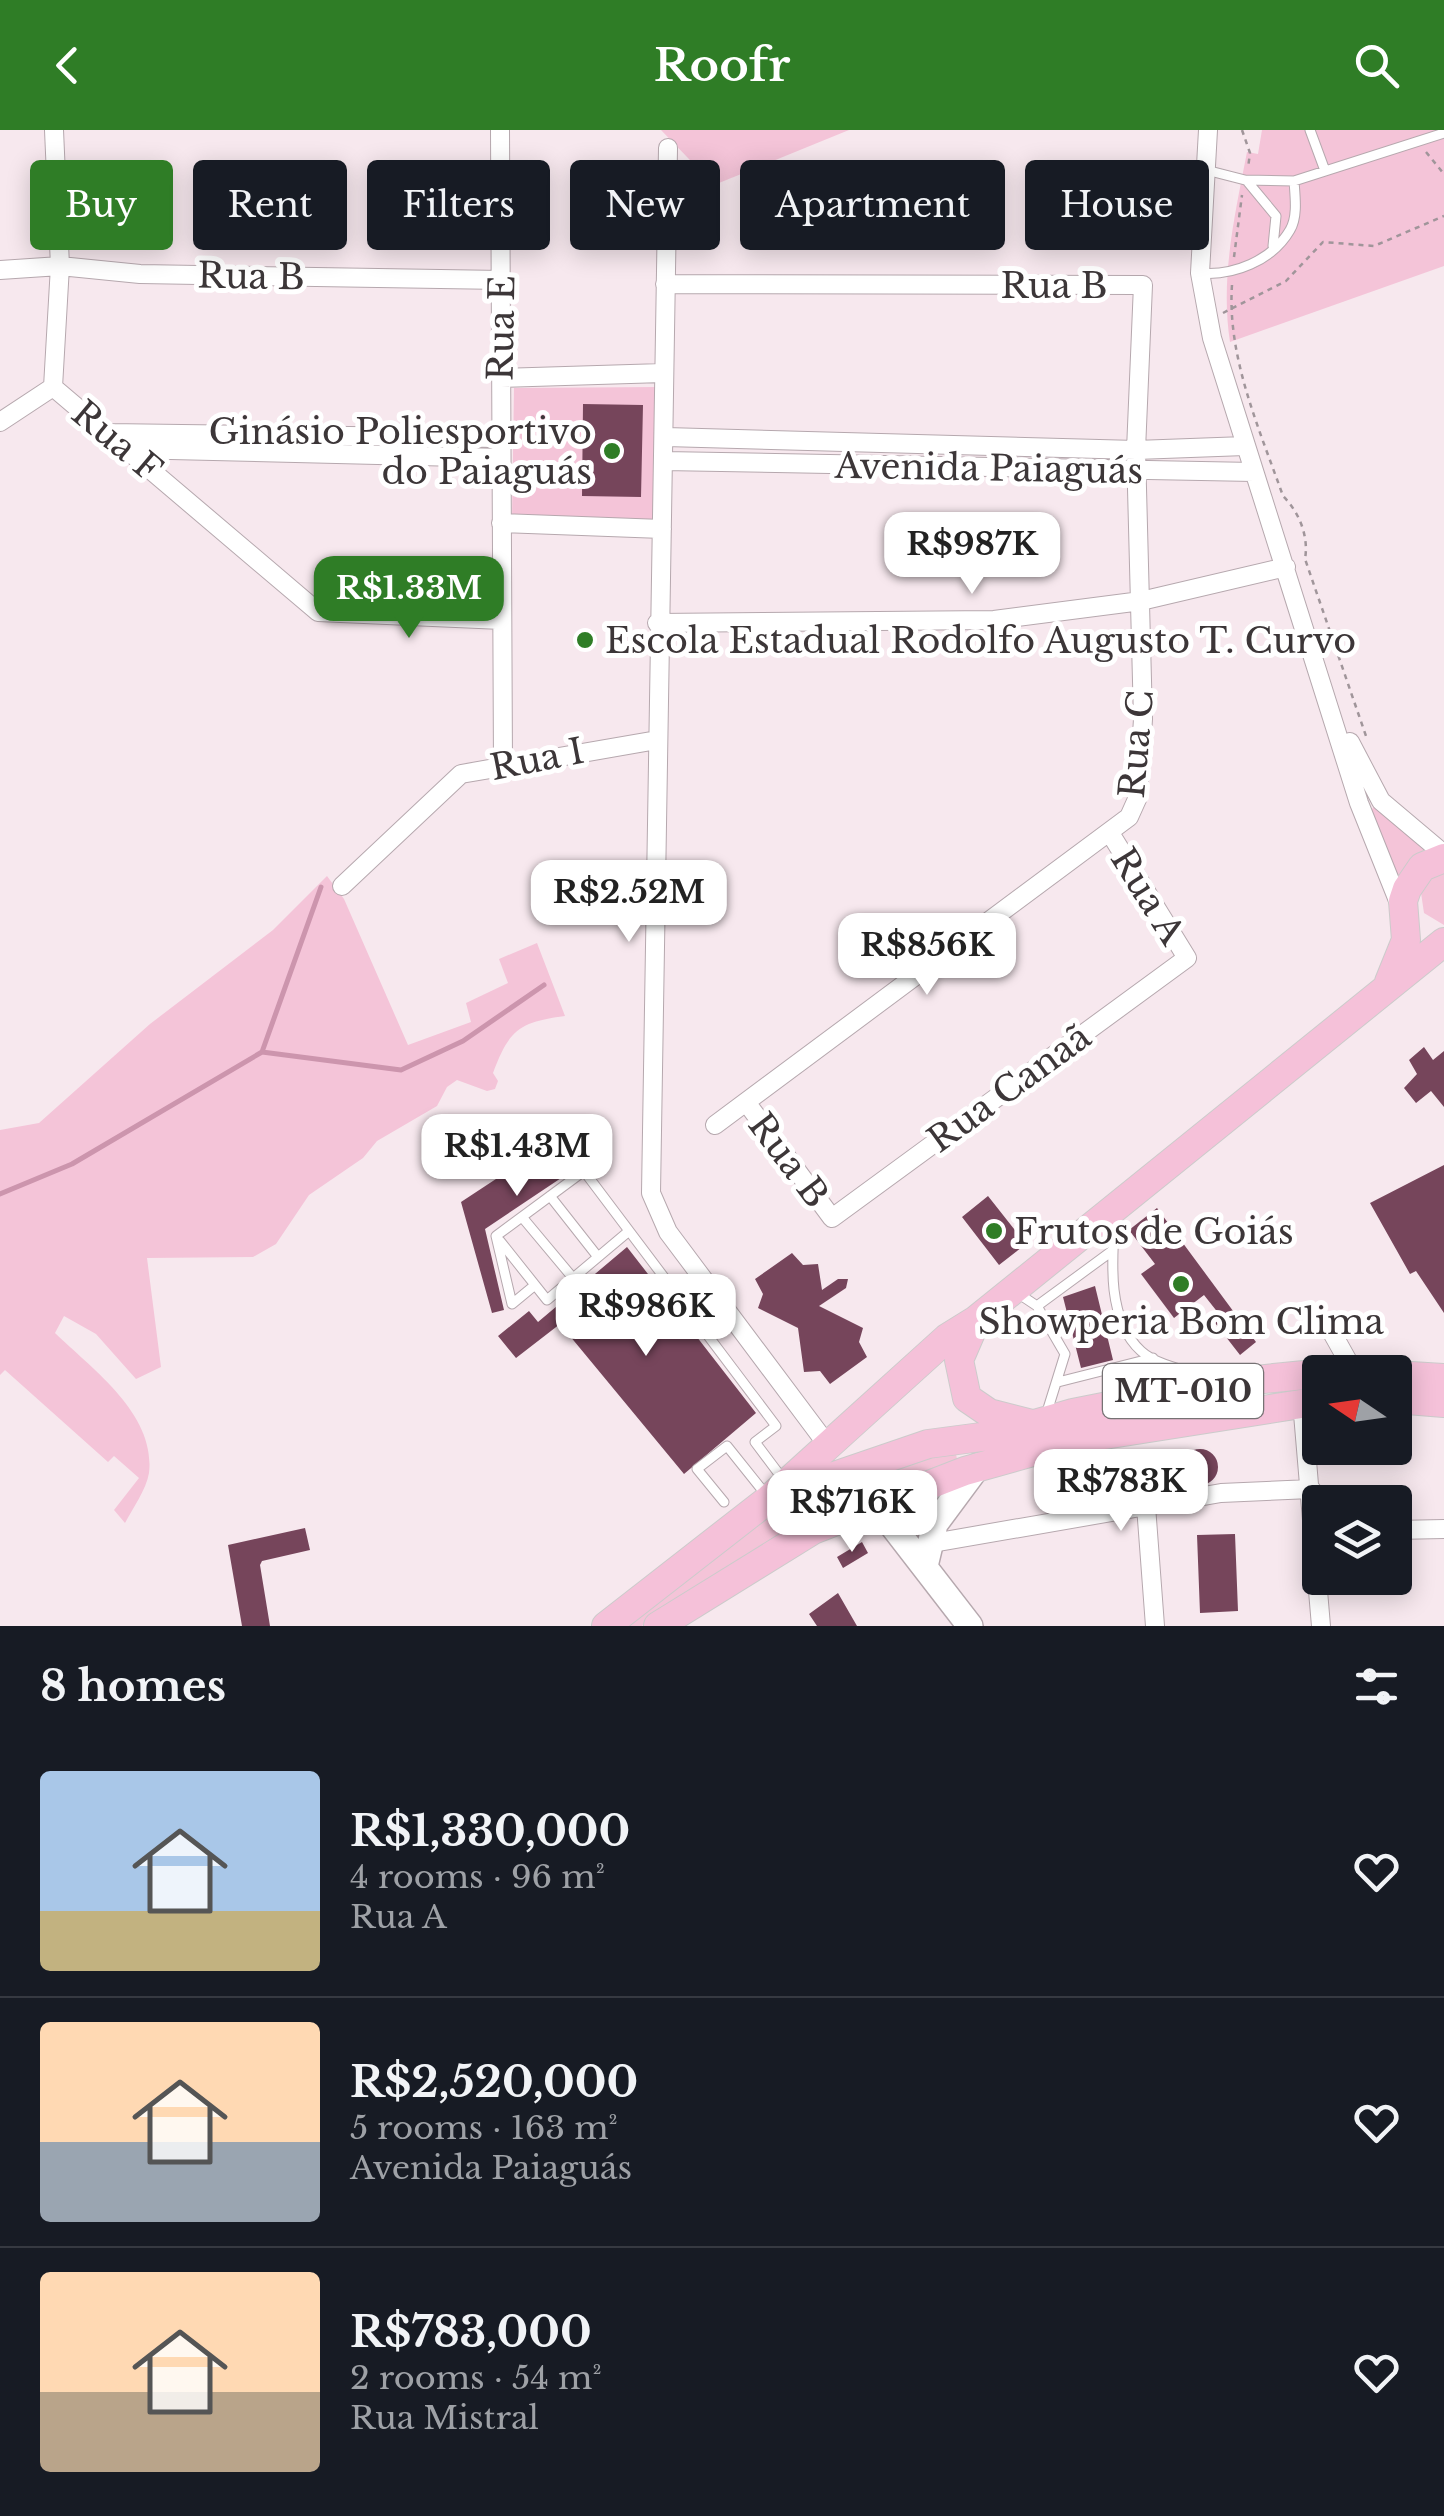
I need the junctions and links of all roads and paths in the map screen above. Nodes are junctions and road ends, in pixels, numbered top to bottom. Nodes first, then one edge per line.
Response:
1 (54, 130) edge
2 (500, 130) edge
3 (1208, 130) edge
4 (1219, 130) edge
5 (1242, 130) edge
6 (1310, 130) edge
7 (1444, 133) edge
8 (1422, 139) junction
9 (668, 148) dead end
10 (1207, 160) joint
11 (1209, 161) edge
12 (1324, 168) junction
13 (1444, 174) edge
14 (1246, 180) junction
15 (1294, 181) junction
16 (1444, 216) edge
17 (1273, 246) junction
18 (1201, 250) edge
19 (60, 266) junction
20 (0, 270) edge
21 (1232, 272) junction
22 (1200, 273) junction
23 (502, 280) junction
24 (665, 284) junction
25 (1143, 285) joint
26 (1229, 311) junction
27 (663, 373) junction
28 (501, 378) junction
29 (53, 387) junction
30 (0, 422) edge
31 (108, 433) junction
32 (666, 437) junction
33 (501, 438) junction
34 (1245, 446) junction
35 (128, 450) junction
36 (1136, 450) junction
37 (501, 458) junction
38 (664, 461) junction
39 (1138, 472) junction
40 (1254, 472) junction
41 (502, 524) junction
42 (662, 529) junction
43 (1286, 567) junction
44 (1141, 600) junction
45 (502, 620) junction
46 (657, 623) junction
47 (1329, 701) junction
48 (1367, 737) dead end
49 (657, 740) junction
50 (503, 765) junction
51 (1110, 833) junction
52 (1444, 856) edge
53 (342, 886) dead end
54 (1405, 918) junction
55 (1444, 941) edge
56 (1187, 958) joint
57 (1388, 984) junction
58 (746, 1102) junction
59 (716, 1125) dead end
60 (550, 1196) junction
61 (1115, 1206) junction
62 (522, 1217) junction
63 (832, 1218) joint
64 (629, 1231) junction
65 (496, 1236) junction
66 (1112, 1251) junction
67 (598, 1257) junction
68 (573, 1278) junction
69 (535, 1284) junction
70 (1013, 1289) junction
71 (1037, 1306) junction
72 (976, 1320) junction
73 (1330, 1329) dead end
74 (1345, 1355) edge
75 (1153, 1358) junction
76 (1302, 1375) edge
77 (1412, 1376) edge
78 (1444, 1378) edge
79 (1058, 1382) junction
80 (1224, 1383) junction
81 (1412, 1400) edge
82 (1302, 1403) edge
83 (1444, 1403) edge
84 (1038, 1423) junction
85 (834, 1436) junction
86 (755, 1442) junction
87 (1128, 1444) dead end
88 (735, 1456) junction
89 (978, 1466) junction
90 (1302, 1489) edge
91 (776, 1490) junction
92 (724, 1502) dead end
93 (875, 1503) junction
94 (1140, 1507) junction
95 (1444, 1529) edge
96 (1412, 1530) edge
97 (926, 1555) junction
98 (1320, 1595) edge
99 (606, 1626) edge
100 (658, 1626) edge
101 (970, 1626) edge
102 (1155, 1626) edge
103 (1321, 1626) edge

1 - 19 street
2 - 23 street, Rua E
3 - 10 street
4 - 10 street
5 - 14 path
6 - 12 lane
7 - 8 lane
8 - 12 lane
8 - 13 path
9 - 24 street
11 - 14 lane
12 - 15 lane
14 - 15 lane
14 - 17 lane
14 - 21 path
15 - 17 lane
16 - 26 path
17 - 21 lane
18 - 22 street
19 - 20 street, Rua B
19 - 23 street, Rua B
19 - 29 street
21 - 22 lane
21 - 26 path
22 - 34 street
23 - 28 street, Rua E
24 - 25 street, Rua B
24 - 27 street
25 - 36 street, Rua C
26 - 48 path
27 - 28 street
27 - 32 street
28 - 33 street, Rua E
29 - 30 street
29 - 31 street, Rua F
31 - 33 street
31 - 35 street, Rua F
32 - 36 street, Avenida Paiaguás
32 - 38 street
33 - 37 street, Rua E
34 - 36 street, Avenida Paiaguás
34 - 40 street
35 - 37 street
35 - 45 street, Rua F
36 - 39 street, Rua C
37 - 41 street, Rua E
38 - 39 street, Avenida Paiaguás
38 - 42 street
39 - 40 street, Avenida Paiaguás
39 - 44 street, Rua C
40 - 43 street
41 - 42 street
41 - 45 street, Rua E
42 - 46 street
43 - 44 street
43 - 47 street
44 - 46 street
44 - 51 street, Rua C
45 - 50 street, Rua E
46 - 49 street
47 - 52 street
47 - 54 street
49 - 50 street, Rua I
49 - 85 street
50 - 53 street, Rua I
51 - 56 street, Rua A
51 - 58 street, Rua C
52 - 54 main road
54 - 55 main road
54 - 57 main road
55 - 57 main road
56 - 63 street, Rua Canaã
57 - 61 main road
58 - 59 street, Rua C
58 - 63 street, Rua B
60 - 62 lane
60 - 64 lane
60 - 67 lane
61 - 66 lane
61 - 70 main road
62 - 65 lane
62 - 68 lane
64 - 67 lane
64 - 86 lane
65 - 69 lane
65 - 69 lane
66 - 71 lane
66 - 75 lane
67 - 68 lane
68 - 69 lane
70 - 71 lane
70 - 72 main road
71 - 79 lane
72 - 84 main road, MT-010
72 - 85 main road
73 - 74 street
75 - 79 lane
75 - 80 lane
76 - 80 main road, MT-010
77 - 78 main road
79 - 84 lane
80 - 84 main road, MT-010
81 - 83 main road
82 - 89 main road, MT-010
84 - 91 main road
85 - 91 main road
86 - 88 lane
86 - 91 lane
87 - 94 path
88 - 91 lane
88 - 92 lane
89 - 93 main road, MT-010
89 - 97 street
90 - 94 street
91 - 99 main road
93 - 97 street
93 - 100 main road, MT-010
94 - 97 street
94 - 102 street
95 - 96 street
97 - 101 street
98 - 103 street

